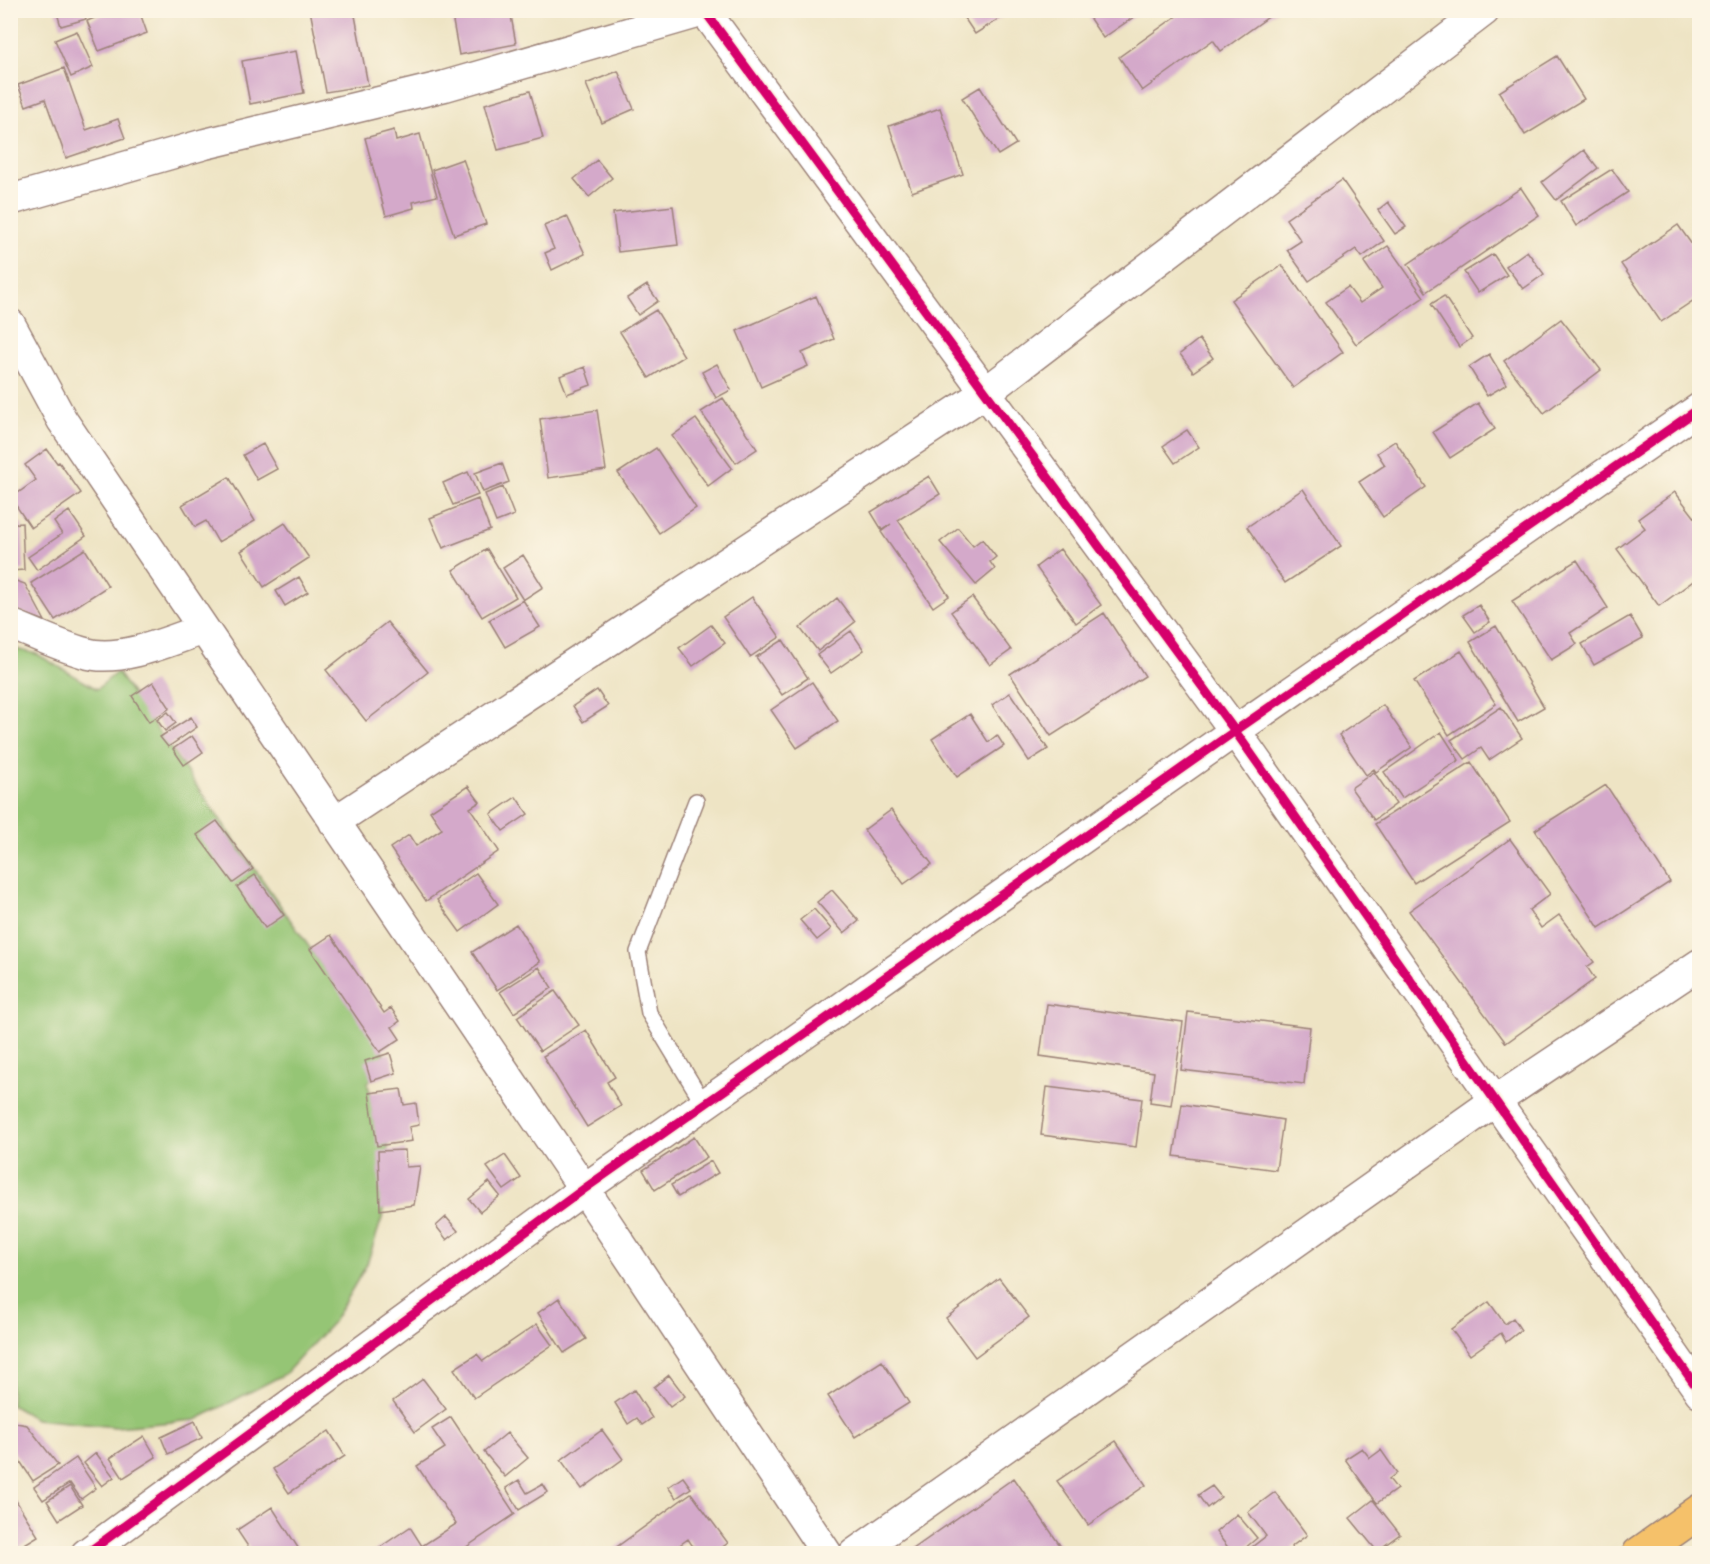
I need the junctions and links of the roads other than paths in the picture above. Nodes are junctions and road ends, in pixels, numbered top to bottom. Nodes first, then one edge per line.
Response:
1 (704, 11) edge
2 (1484, 11) edge
3 (10, 200) edge
4 (10, 324) edge
5 (986, 392) junction
6 (1700, 408) edge
7 (10, 624) edge
8 (203, 629) junction
9 (1235, 731) junction
10 (696, 801) dead end
11 (334, 822) junction
12 (1700, 964) edge
13 (1495, 1101) junction
14 (704, 1104) junction
15 (584, 1189) junction
16 (1700, 1392) edge
17 (1700, 1511) edge
18 (86, 1554) edge
19 (827, 1554) edge
20 (854, 1554) edge
21 (1639, 1554) edge

1 - 3 street
1 - 5 street
2 - 5 street
4 - 8 street
5 - 9 street
5 - 11 street
6 - 9 street
7 - 8 street
8 - 11 street
9 - 13 street
9 - 14 street
10 - 14 lane
11 - 15 street
12 - 13 street
13 - 16 street
13 - 20 street
14 - 15 street
15 - 18 street
15 - 19 street
17 - 21 main road

